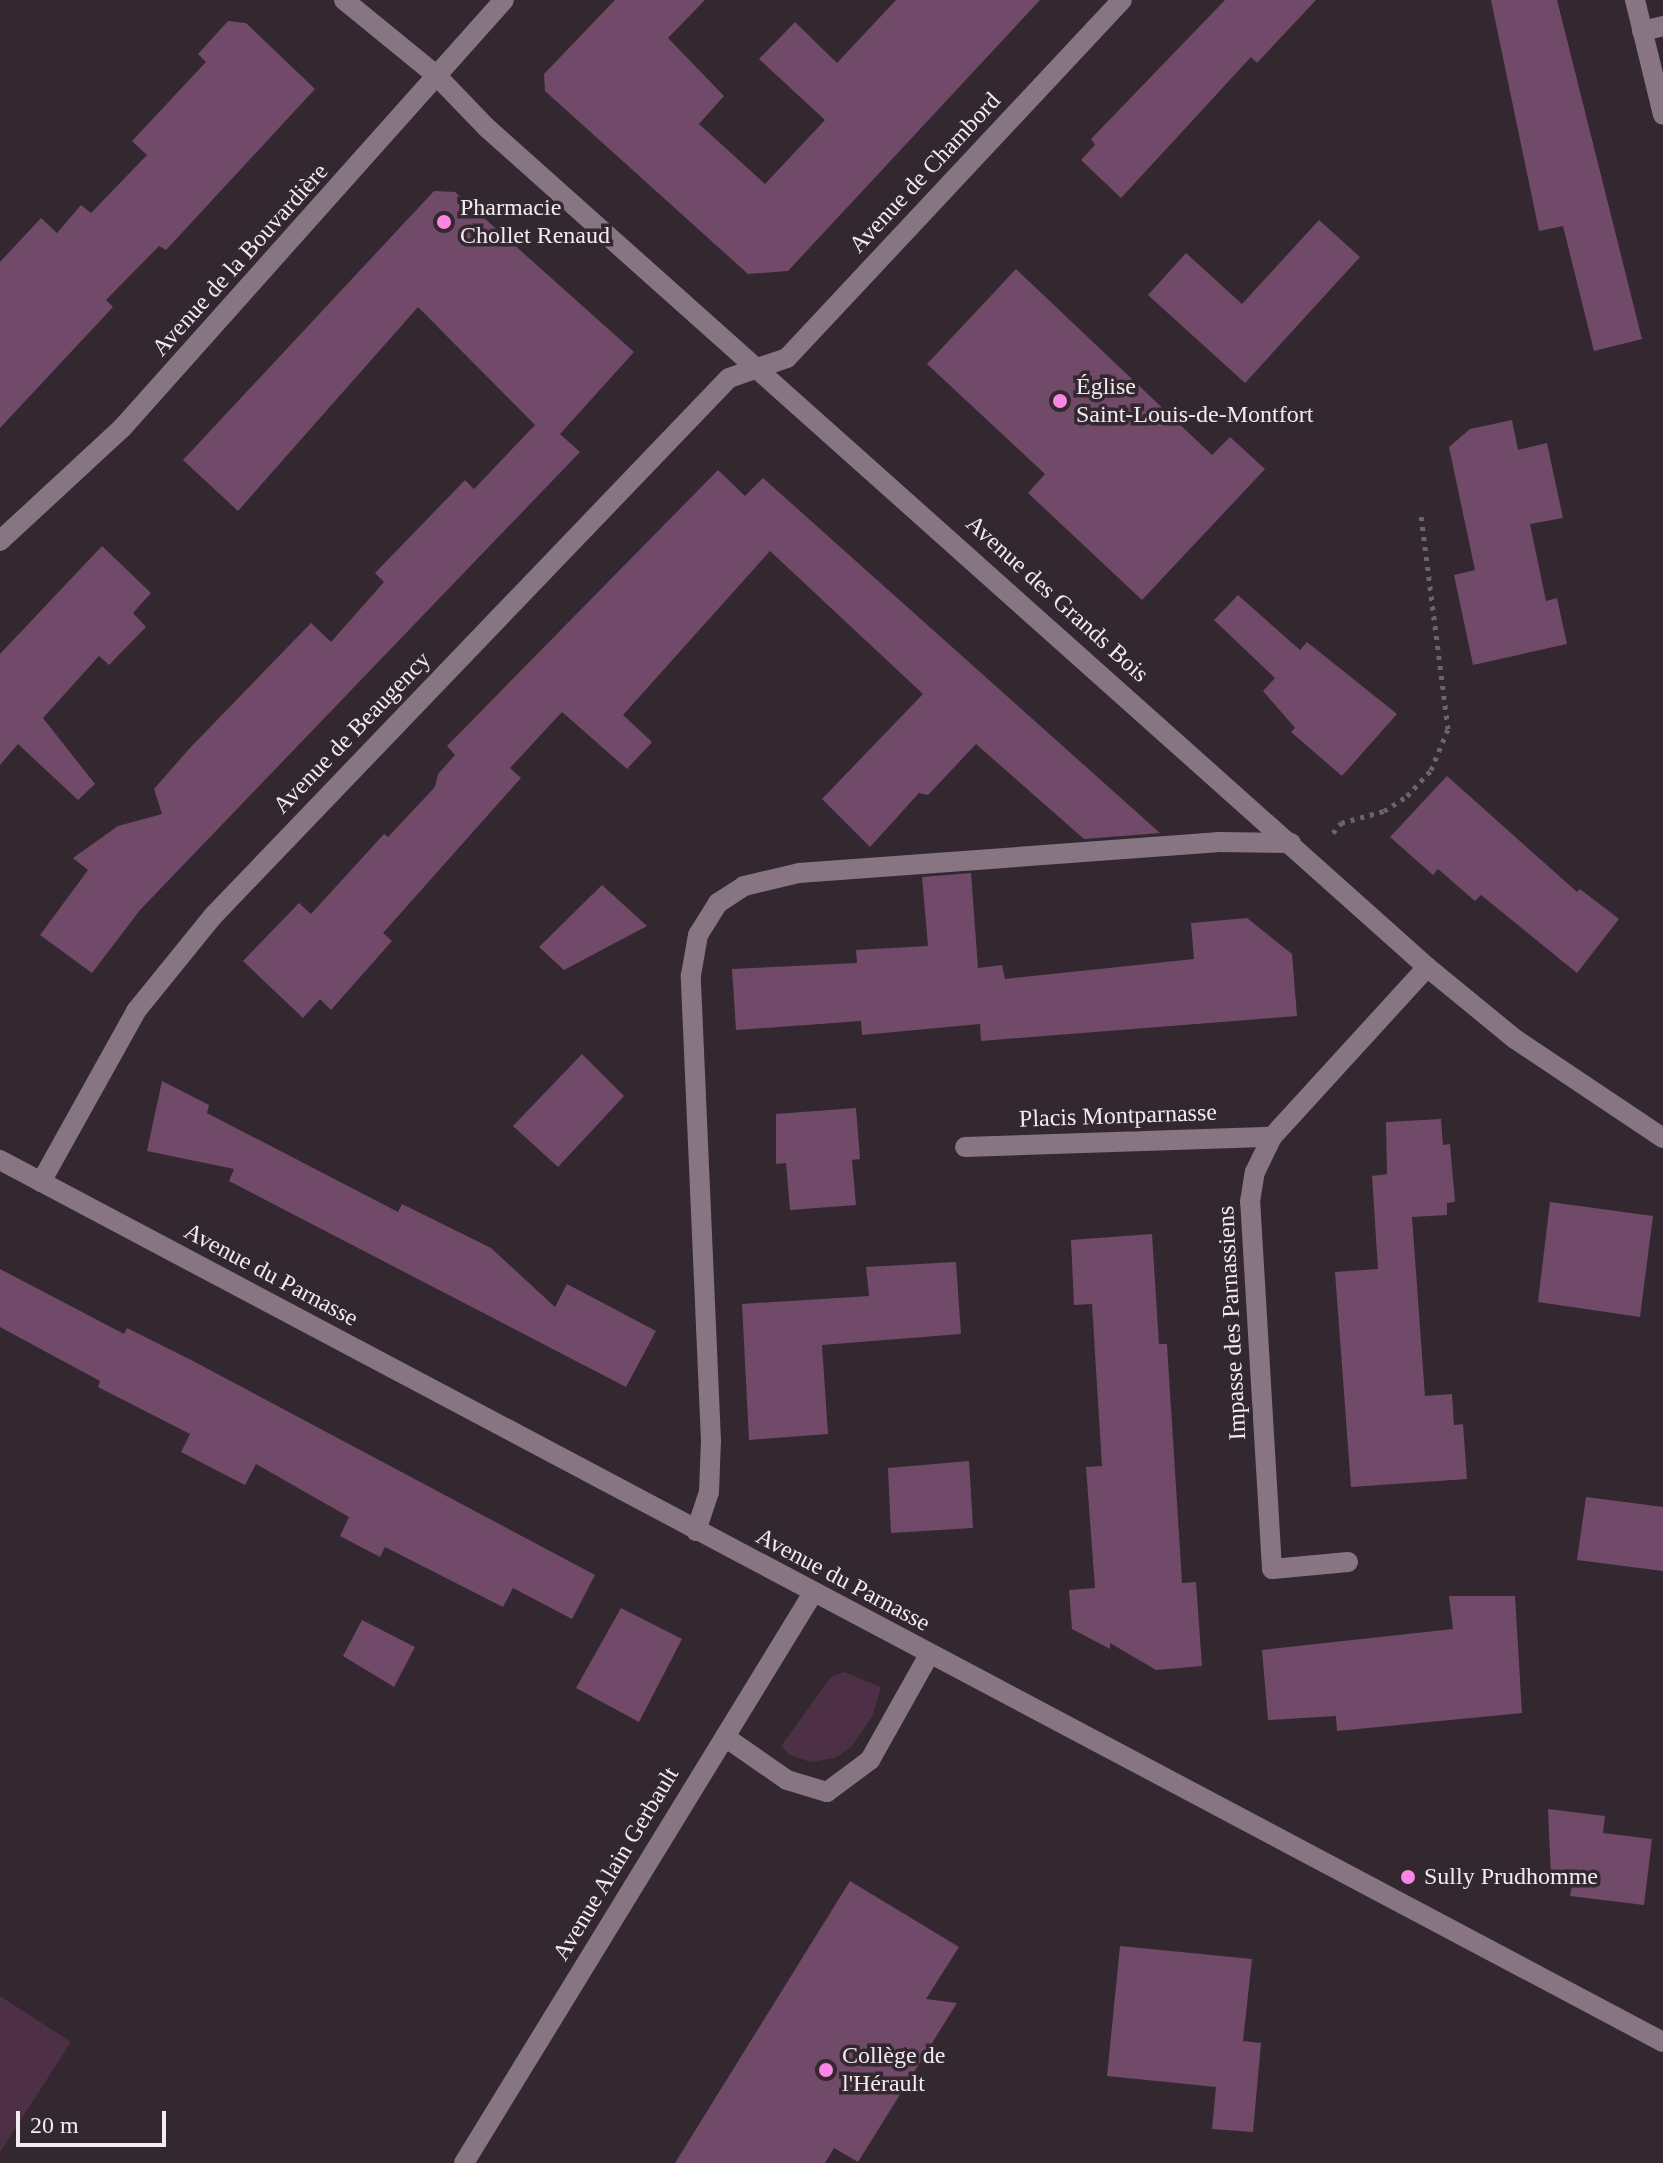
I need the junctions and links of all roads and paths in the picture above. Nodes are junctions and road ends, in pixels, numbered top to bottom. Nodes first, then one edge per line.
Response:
1 (344, 0) edge
2 (504, 0) edge
3 (1122, 0) edge
4 (1635, 0) edge
5 (1663, 26) edge
6 (1642, 31) junction
7 (436, 75) junction
8 (1663, 115) edge
9 (758, 368) junction
10 (1421, 515) dead end
11 (0, 541) edge
12 (1333, 833) dead end
13 (1291, 843) junction
14 (1427, 967) junction
15 (1272, 1137) junction
16 (1663, 1138) edge
17 (965, 1147) dead end
18 (0, 1160) edge
19 (41, 1182) junction
20 (696, 1531) junction
21 (1348, 1562) dead end
22 (813, 1593) junction
23 (929, 1655) junction
24 (725, 1737) junction
25 (1663, 2042) edge
26 (464, 2163) edge

1 - 7 street, Avenue des Grands Bois
2 - 7 street, Avenue de la Bouvardière
3 - 9 street, Avenue de Chambord
4 - 6 street
5 - 6 street
6 - 8 street
7 - 9 street, Avenue des Grands Bois
7 - 11 street, Avenue de la Bouvardière
9 - 13 street, Avenue des Grands Bois
9 - 19 street, Avenue de Beaugency
10 - 12 path
13 - 14 street, Avenue des Grands Bois
13 - 20 street
14 - 15 street, Impasse des Parnassiens
14 - 16 street, Avenue des Grands Bois
15 - 17 street, Placis Montparnasse
15 - 21 street, Impasse des Parnassiens
18 - 19 street, Avenue du Parnasse
19 - 20 street, Avenue du Parnasse
20 - 22 street, Avenue du Parnasse
22 - 23 street, Avenue du Parnasse
22 - 24 street, Avenue Alain Gerbault
23 - 24 street
23 - 25 street, Avenue du Parnasse
24 - 26 street, Avenue Alain Gerbault

